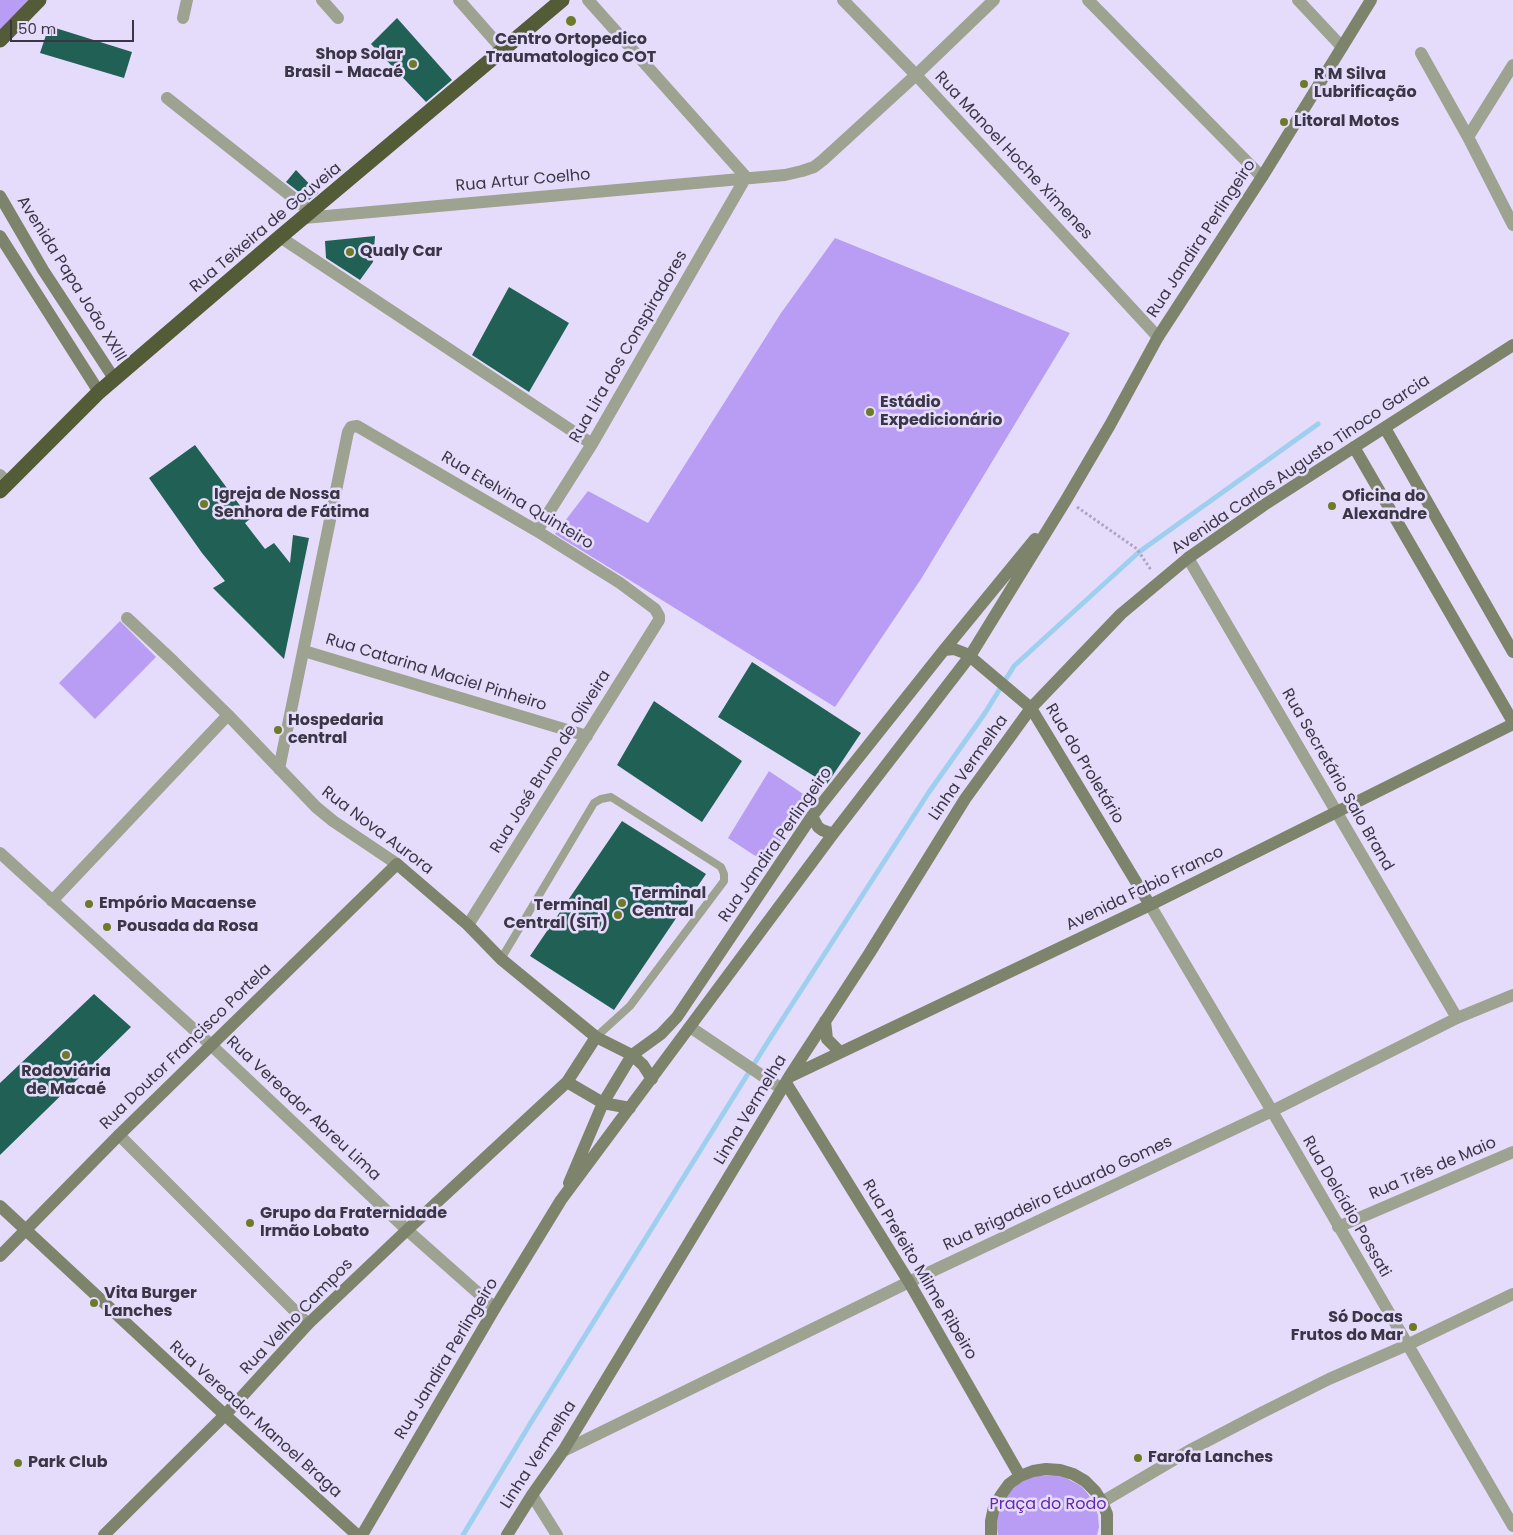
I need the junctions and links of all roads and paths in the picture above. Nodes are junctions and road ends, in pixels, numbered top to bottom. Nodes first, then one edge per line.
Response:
1 (39, 0) edge
2 (188, 0) edge
3 (322, 0) edge
4 (459, 0) edge
5 (562, 0) edge
6 (588, 0) edge
7 (843, 0) edge
8 (994, 0) edge
9 (1088, 0) edge
10 (1298, 0) edge
11 (1371, 0) edge
12 (1363, 6) edge
13 (183, 18) dead end
14 (338, 18) dead end
15 (0, 40) edge
16 (1342, 47) junction
17 (503, 50) junction
18 (1421, 53) dead end
19 (1513, 65) edge
20 (916, 75) junction
21 (167, 98) dead end
22 (1468, 137) junction
23 (746, 177) junction
24 (1262, 177) junction
25 (0, 196) edge
26 (307, 215) junction
27 (1513, 225) edge
28 (0, 236) edge
29 (280, 237) junction
30 (43, 270) junction
31 (28, 282) junction
32 (1158, 337) junction
33 (1513, 345) edge
34 (115, 380) junction
35 (99, 392) junction
36 (1385, 428) junction
37 (592, 444) junction
38 (1354, 447) junction
39 (3, 483) edge
40 (1066, 500) junction
41 (537, 531) junction
42 (1188, 558) junction
43 (1145, 561) dead end
44 (659, 616) joint
45 (127, 618) dead end
46 (944, 650) junction
47 (304, 651) junction
48 (1513, 652) edge
49 (970, 656) junction
50 (1028, 705) junction
51 (228, 715) junction
52 (1513, 723) edge
53 (588, 736) junction
54 (279, 769) junction
55 (1337, 812) junction
56 (812, 816) junction
57 (833, 834) junction
58 (0, 853) edge
59 (397, 864) junction
60 (52, 901) junction
61 (1150, 905) junction
62 (468, 925) junction
63 (501, 959) junction
64 (1513, 995) edge
65 (1457, 1018) junction
66 (825, 1021) junction
67 (690, 1027) junction
68 (596, 1037) junction
69 (211, 1045) junction
70 (840, 1052) junction
71 (632, 1055) junction
72 (652, 1078) junction
73 (567, 1082) junction
74 (786, 1083) junction
75 (603, 1103) junction
76 (630, 1108) junction
77 (1272, 1111) junction
78 (119, 1136) junction
79 (1513, 1152) edge
80 (562, 1200) junction
81 (0, 1206) edge
82 (1338, 1227) junction
83 (407, 1230) junction
84 (26, 1231) junction
85 (0, 1256) edge
86 (909, 1282) junction
87 (1513, 1294) edge
88 (495, 1308) junction
89 (308, 1324) junction
90 (1407, 1345) junction
91 (225, 1415) junction
92 (563, 1451) junction
93 (1020, 1476) junction
94 (532, 1495) junction
95 (1102, 1502) junction
96 (1513, 1526) edge
97 (104, 1535) edge
98 (357, 1535) edge
99 (362, 1535) edge
100 (507, 1535) edge
101 (557, 1535) edge
102 (991, 1535) edge
103 (1108, 1535) edge

1 - 15 highway
2 - 13 street
3 - 14 street
4 - 17 street
5 - 17 highway, Rua Teixeira de Gouveia
6 - 23 street
7 - 20 street, Rua Manoel Hoche Ximenes
8 - 20 street, Rua Artur Coelho
9 - 24 street
10 - 16 street
11 - 12 main road, Rua Jandira Perlingeiro
12 - 16 main road, Rua Jandira Perlingeiro
16 - 24 main road, Rua Jandira Perlingeiro
17 - 26 highway, Rua Teixeira de Gouveia
18 - 22 street
19 - 22 street
20 - 23 street, Rua Artur Coelho
20 - 32 street, Rua Manoel Hoche Ximenes
21 - 26 street
22 - 27 street
23 - 26 street, Rua Artur Coelho
23 - 37 street, Rua Lira dos Conspiradores
24 - 32 main road, Rua Jandira Perlingeiro
25 - 30 main road, Avenida Papa João XXIII
26 - 29 highway, Rua Teixeira de Gouveia
28 - 31 main road
29 - 34 highway, Rua Teixeira de Gouveia
29 - 37 street
30 - 31 main road
30 - 34 main road, Avenida Papa João XXIII
31 - 35 main road
32 - 40 main road, Rua Jandira Perlingeiro
33 - 36 main road, Avenida Carlos Augusto Tinoco Garcia
34 - 35 highway, Rua Teixeira de Gouveia
35 - 39 highway, Rua Teixeira de Gouveia
36 - 38 main road, Avenida Carlos Augusto Tinoco Garcia
36 - 48 main road
37 - 41 street, Rua Lira dos Conspiradores
38 - 42 main road, Avenida Carlos Augusto Tinoco Garcia
38 - 52 main road
40 - 43 path
40 - 46 main road, Rua Jandira Perlingeiro
40 - 49 main road, Rua Jandira Perlingeiro
41 - 44 street, Rua Etelvina Quinteiro
41 - 47 street, Rua Etelvina Quinteiro
42 - 50 main road, Avenida Carlos Augusto Tinoco Garcia
42 - 55 street, Rua Secretário Salo Brand
44 - 53 street, Rua José Bruno de Oliveira
45 - 51 street, Rua Nova Aurora
46 - 49 main road
46 - 56 main road, Rua Jandira Perlingeiro
47 - 53 street, Rua Catarina Maciel Pinheiro
47 - 54 street
49 - 50 main road, Rua do Proletário
49 - 57 main road, Rua Jandira Perlingeiro
50 - 61 main road, Rua do Proletário
50 - 66 main road, Linha Vermelha
51 - 54 street, Rua Nova Aurora
51 - 60 street
52 - 55 main road, Avenida Fabio Franco
53 - 62 street, Rua José Bruno de Oliveira
54 - 59 street, Rua Nova Aurora
55 - 61 main road, Avenida Fabio Franco
55 - 65 street, Rua Secretário Salo Brand
56 - 57 main road
56 - 71 main road, Rua Jandira Perlingeiro
57 - 67 main road, Rua Jandira Perlingeiro
58 - 60 street, Rua Vereador Abreu Lima
59 - 62 main road, Rua Nova Aurora
59 - 69 main road, Rua Doutor Francisco Portela
60 - 69 street, Rua Vereador Abreu Lima
61 - 70 main road, Avenida Fabio Franco
61 - 77 street, Rua Delcídio Possati
62 - 63 main road, Rua Nova Aurora
63 - 68 main road, Rua Nova Aurora
63 - 68 lane
64 - 65 street, Rua Brigadeiro Eduardo Gomes
65 - 77 street, Rua Brigadeiro Eduardo Gomes
66 - 70 main road
66 - 74 main road, Linha Vermelha
67 - 72 main road, Rua Jandira Perlingeiro
67 - 74 street
68 - 71 main road, Rua Nova Aurora
68 - 73 main road, Rua Velho Campos
69 - 78 main road, Rua Doutor Francisco Portela
69 - 83 street, Rua Vereador Abreu Lima
70 - 74 main road, Avenida Fabio Franco
71 - 72 main road
71 - 75 main road, Rua Jandira Perlingeiro
72 - 76 main road, Rua Jandira Perlingeiro
73 - 75 main road
73 - 83 main road, Rua Velho Campos
74 - 86 main road, Rua Prefeito Milme Ribeiro
74 - 92 main road, Linha Vermelha
75 - 76 main road
75 - 80 main road, Rua Jandira Perlingeiro
76 - 80 main road, Rua Jandira Perlingeiro
77 - 82 street, Rua Delcídio Possati
77 - 86 street, Rua Brigadeiro Eduardo Gomes
78 - 84 main road, Rua Doutor Francisco Portela
78 - 89 street
79 - 82 street, Rua Três de Maio
80 - 88 main road, Rua Jandira Perlingeiro
81 - 84 main road, Rua Vereador Manoel Braga
82 - 90 street, Rua Delcídio Possati
83 - 88 street, Rua Vereador Abreu Lima
83 - 89 main road, Rua Velho Campos
84 - 85 main road, Rua Doutor Francisco Portela
84 - 91 main road, Rua Vereador Manoel Braga
86 - 92 street, Rua Brigadeiro Eduardo Gomes
86 - 93 main road, Rua Prefeito Milme Ribeiro
87 - 90 street
88 - 99 main road, Rua Jandira Perlingeiro
89 - 91 main road, Rua Velho Campos
90 - 95 street
90 - 96 street, Rua Delcídio Possati
91 - 97 main road, Rua Velho Campos
91 - 98 main road, Rua Vereador Manoel Braga
92 - 94 main road, Linha Vermelha
93 - 95 main road
93 - 102 main road
94 - 100 main road, Linha Vermelha
94 - 101 street
95 - 103 main road

